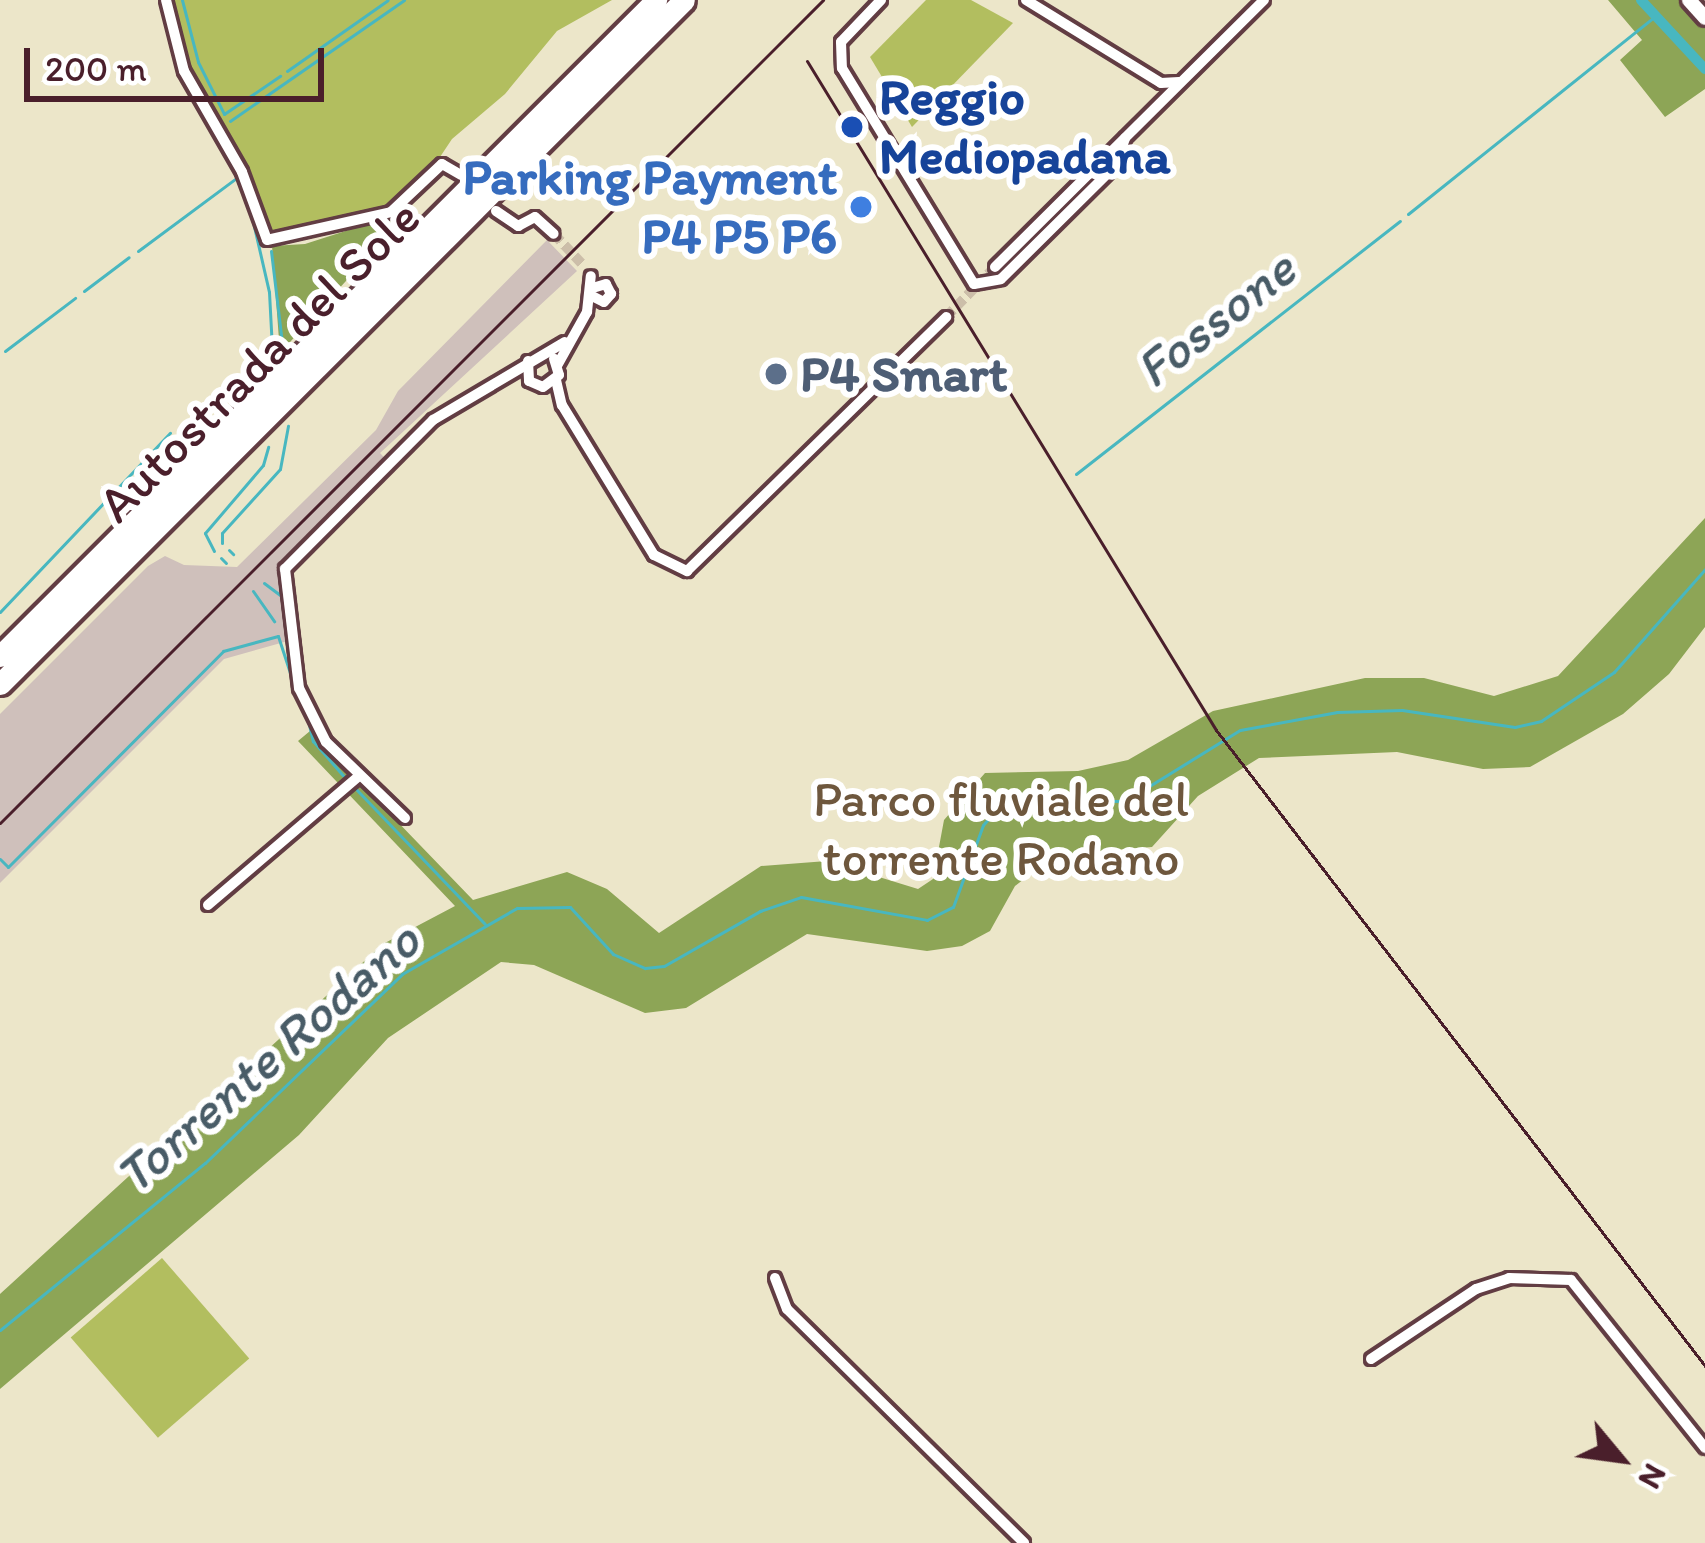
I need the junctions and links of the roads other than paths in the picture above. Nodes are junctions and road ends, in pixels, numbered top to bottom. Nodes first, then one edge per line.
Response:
1 (166, 0) edge
2 (656, 0) edge
3 (684, 0) edge
4 (880, 0) edge
5 (1026, 0) edge
6 (1264, 0) edge
7 (1689, 0) edge
8 (1705, 18) edge
9 (1183, 80) junction
10 (1125, 137) junction
11 (461, 175) dead end
12 (496, 211) dead end
13 (554, 234) tunnel mouth
14 (995, 267) tunnel mouth
15 (593, 285) dead end
16 (946, 317) tunnel mouth
17 (565, 342) junction
18 (547, 354) junction
19 (528, 361) junction
20 (558, 364) junction
21 (508, 374) junction
22 (556, 380) junction
23 (529, 381) junction
24 (542, 387) junction
25 (562, 405) junction
26 (0, 656) edge
27 (0, 684) edge
28 (358, 776) junction
29 (405, 818) dead end
30 (208, 904) dead end
31 (776, 1278) dead end
32 (1371, 1359) dead end
33 (1705, 1448) edge
34 (1024, 1543) edge

1 - 11 street
2 - 26 highway, Autostrada del Sole
3 - 27 highway, Autostrada del Sole
4 - 10 street
5 - 9 street
6 - 9 street
7 - 8 street
9 - 10 street
10 - 14 street
12 - 13 street
15 - 17 street
16 - 25 street
17 - 18 street
17 - 20 street
18 - 19 street
18 - 20 street
19 - 21 street
19 - 23 street
20 - 22 street
21 - 23 street
21 - 28 street
22 - 24 street
22 - 25 street
23 - 24 street
24 - 25 street
28 - 29 street
28 - 30 street
31 - 34 street
32 - 33 street

